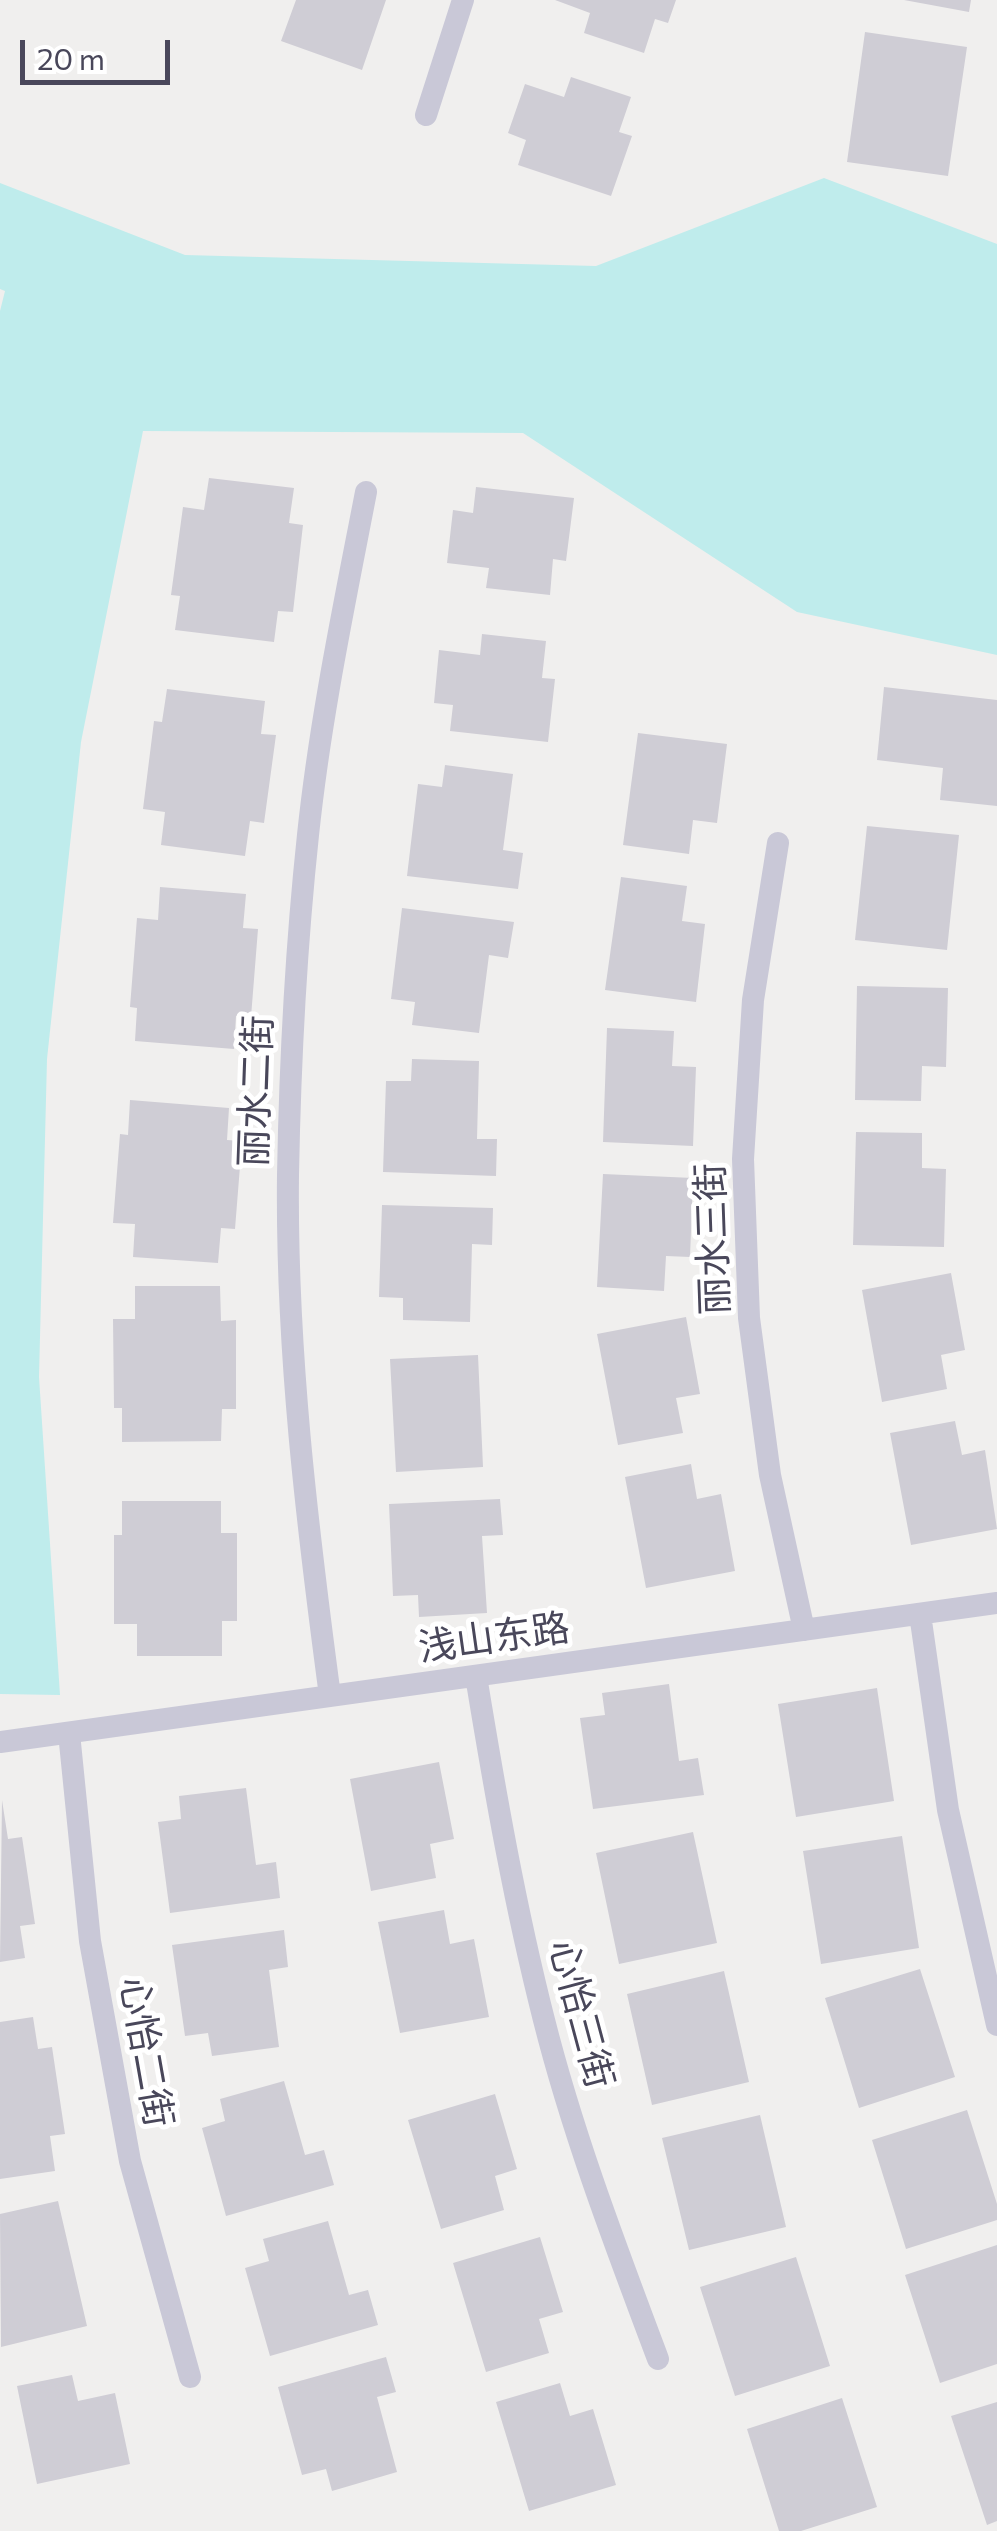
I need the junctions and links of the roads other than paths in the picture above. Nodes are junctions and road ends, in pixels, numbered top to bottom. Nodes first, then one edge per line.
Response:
1 (463, 0) edge
2 (426, 115) dead end
3 (366, 492) dead end
4 (778, 842) dead end
5 (997, 1602) edge
6 (920, 1614) junction
7 (804, 1630) junction
8 (476, 1676) junction
9 (330, 1696) junction
10 (69, 1733) junction
11 (0, 1742) edge
12 (997, 2025) edge
13 (658, 2358) dead end
14 (190, 2377) dead end

1 - 2 lane
3 - 9 lane, 丽水二街
4 - 7 lane, 丽水三街
5 - 6 lane, 浅山东路
6 - 7 lane, 浅山东路
6 - 12 lane
7 - 8 lane, 浅山东路
8 - 9 lane, 浅山东路
8 - 13 lane, 心怡三街
9 - 10 lane, 浅山东路
10 - 11 lane, 浅山东路
10 - 14 lane, 心怡二街

